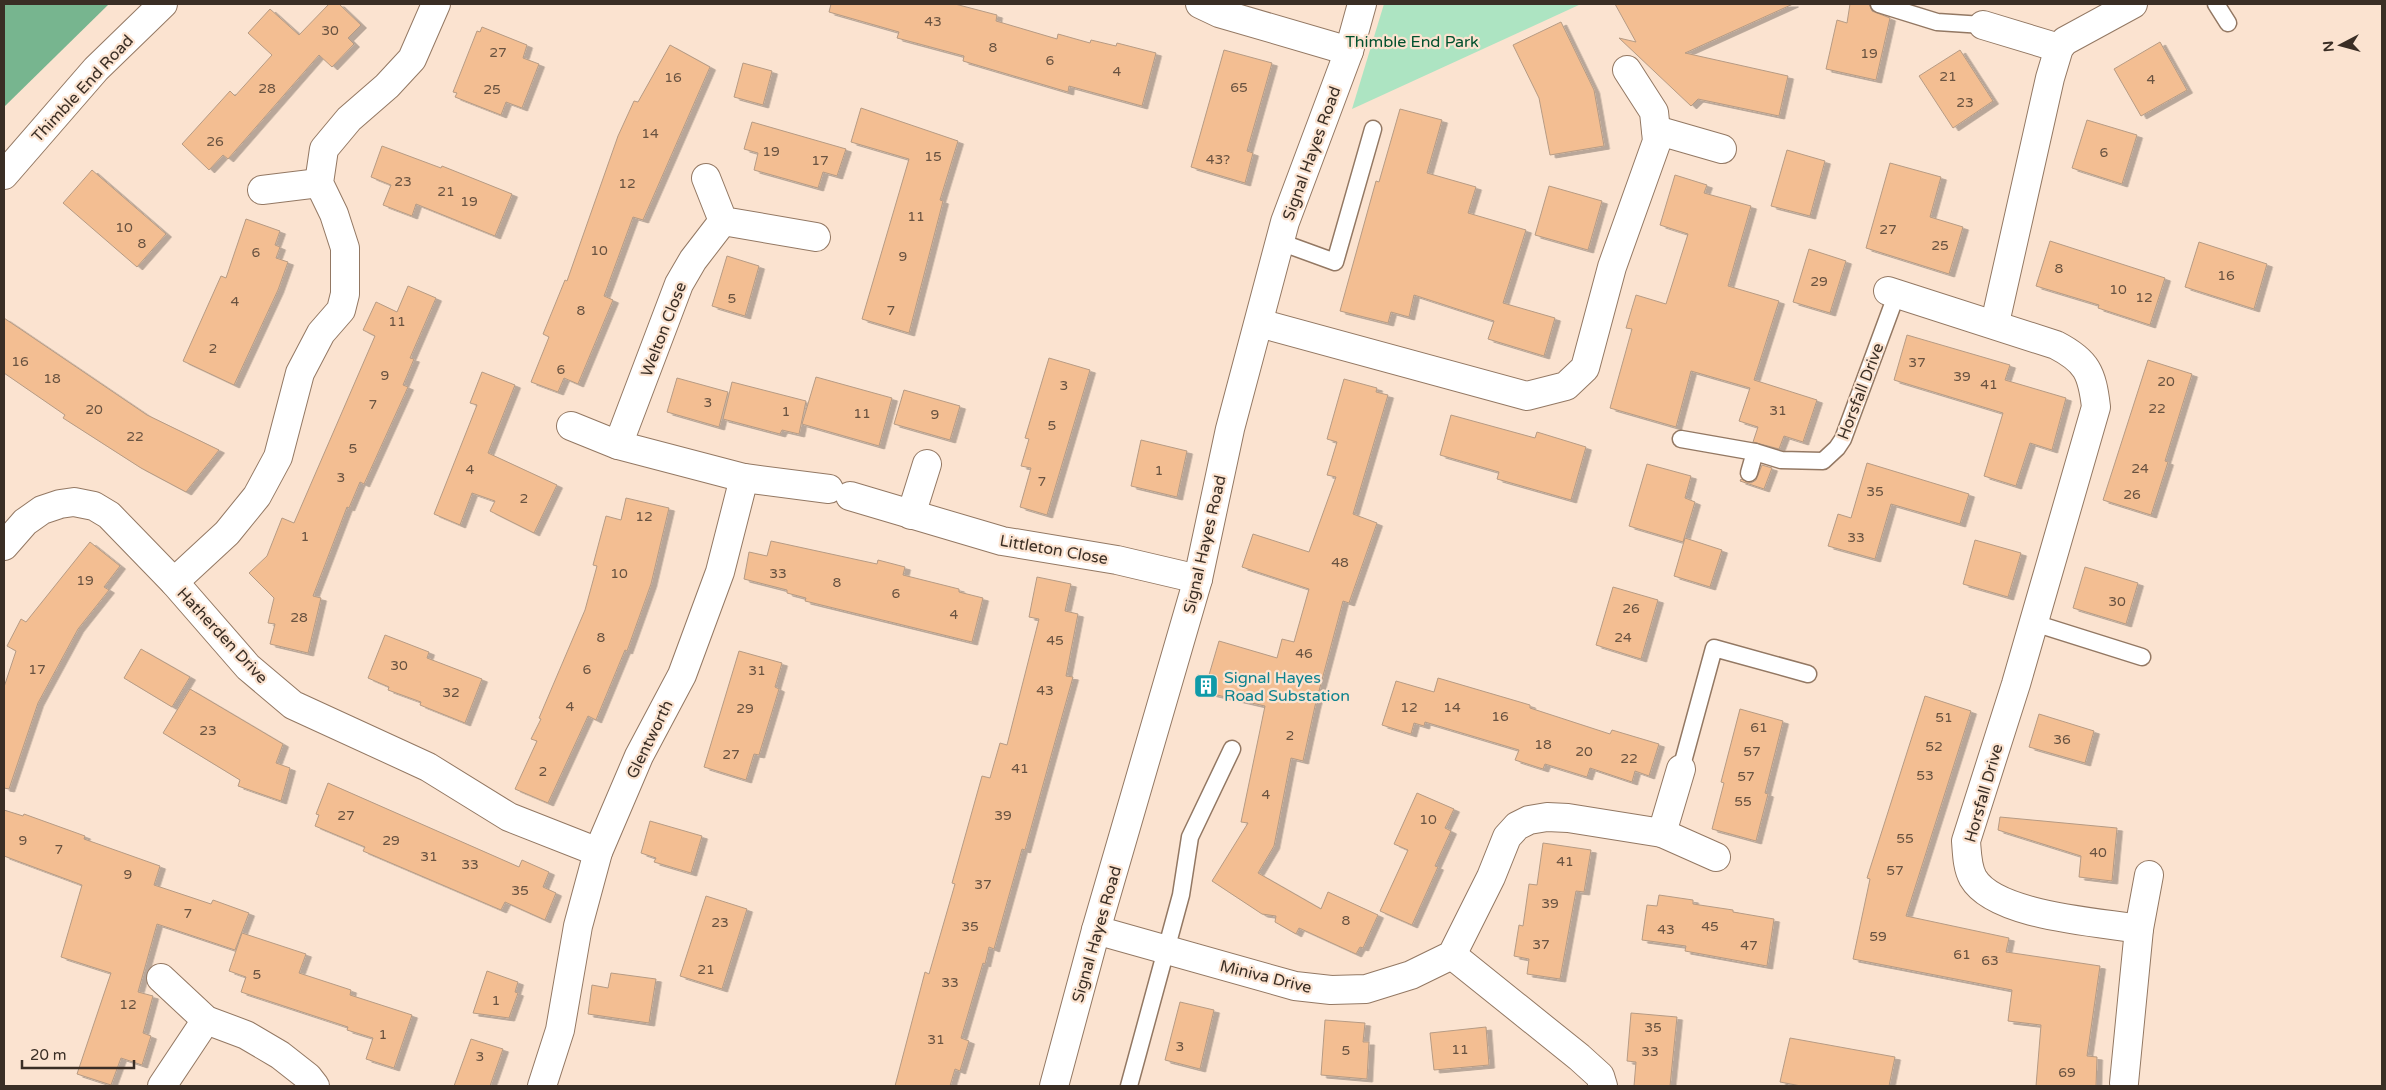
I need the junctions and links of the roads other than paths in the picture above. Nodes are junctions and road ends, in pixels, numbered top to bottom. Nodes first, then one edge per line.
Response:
1 (163, 4) edge
2 (436, 4) edge
3 (1200, 4) edge
4 (1362, 4) edge
5 (1879, 4) edge
6 (2133, 4) edge
7 (2216, 4) edge
8 (2228, 23) dead end
9 (1983, 25) joint
10 (2059, 48) junction
11 (1349, 51) junction
12 (1627, 70) dead end
13 (1372, 129) dead end
14 (1656, 130) junction
15 (1722, 149) dead end
16 (4, 175) edge
17 (706, 178) dead end
18 (319, 183) junction
19 (262, 190) dead end
20 (723, 221) junction
21 (816, 237) dead end
22 (1280, 242) junction
23 (1893, 292) joint
24 (1259, 323) junction
25 (1994, 323) junction
26 (571, 426) dead end
27 (1681, 439) dead end
28 (618, 444) junction
29 (1755, 452) junction
30 (926, 464) dead end
31 (1749, 473) dead end
32 (744, 478) junction
33 (911, 515) junction
34 (4, 546) edge
35 (1198, 579) junction
36 (174, 582) junction
37 (2034, 624) junction
38 (2142, 657) dead end
39 (1808, 674) dead end
40 (1232, 749) dead end
41 (1681, 769) joint
42 (1662, 833) junction
43 (598, 852) junction
44 (1716, 856) dead end
45 (2148, 875) dead end
46 (2139, 929) junction
47 (1096, 930) junction
48 (1164, 949) junction
49 (1452, 955) junction
50 (161, 978) dead end
51 (206, 1020) junction
52 (2124, 1083) dead end
53 (162, 1086) edge
54 (315, 1086) edge
55 (542, 1086) edge
56 (1054, 1086) edge
57 (1129, 1086) edge
58 (1603, 1086) edge

1 - 16 street, Thimble End Road
2 - 18 street
3 - 11 street
4 - 11 street, Signal Hayes Road
5 - 9 lane
6 - 10 street
7 - 8 lane
9 - 10 street
10 - 25 street
11 - 22 street, Signal Hayes Road
12 - 14 street
13 - 22 lane
14 - 15 street
14 - 24 street
17 - 20 street
18 - 19 street
18 - 36 street
20 - 21 street
20 - 28 street, Welton Close
22 - 24 street, Signal Hayes Road
23 - 25 street, Horsfall Drive
23 - 29 lane, Horsfall Drive
24 - 35 street, Signal Hayes Road
25 - 37 street, Horsfall Drive
26 - 28 street
27 - 29 lane, Horsfall Drive
28 - 32 street
29 - 31 lane
30 - 33 street
32 - 33 street, Littleton Close
32 - 43 street, Glentworth
33 - 35 street, Littleton Close
34 - 36 street, Hatherden Drive
35 - 47 street, Signal Hayes Road
36 - 43 street, Hatherden Drive
37 - 38 lane
37 - 46 street, Horsfall Drive
39 - 41 lane
40 - 48 lane
41 - 42 street
42 - 44 street
42 - 49 street
43 - 55 street, Glentworth
45 - 46 street
46 - 52 street
47 - 48 street, Miniva Drive
47 - 56 street, Signal Hayes Road
48 - 49 street, Miniva Drive
48 - 57 lane
49 - 58 street
50 - 51 street
51 - 53 street
51 - 54 street

